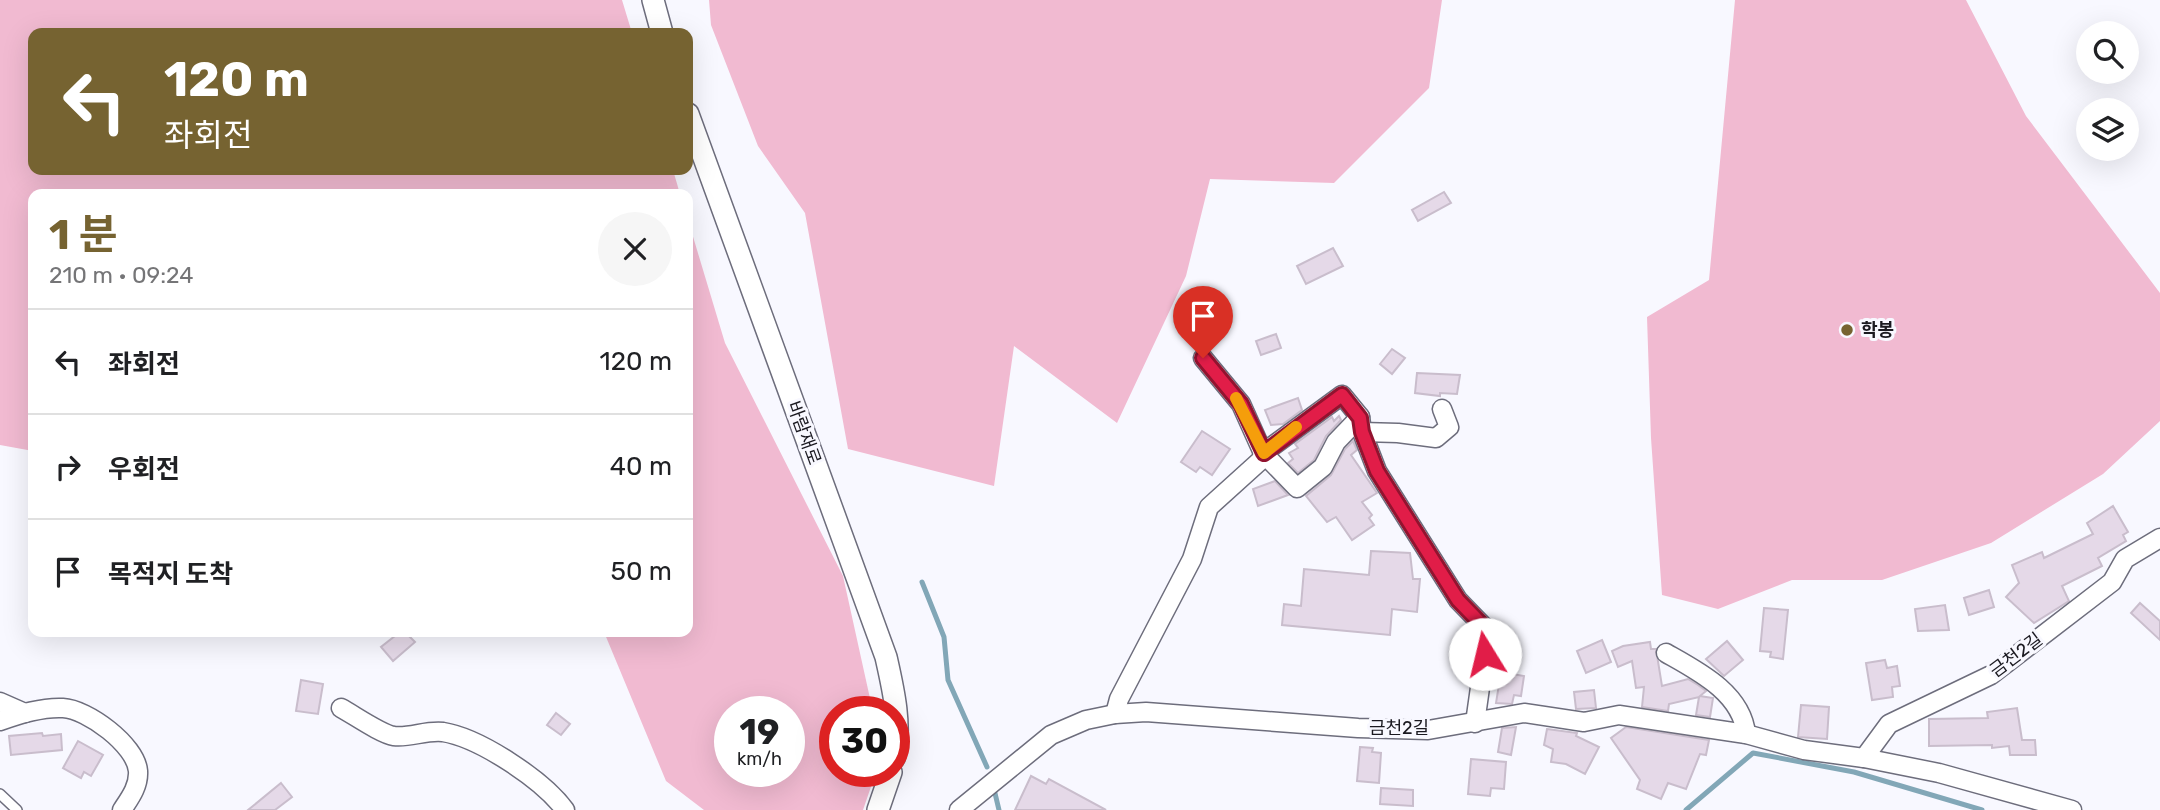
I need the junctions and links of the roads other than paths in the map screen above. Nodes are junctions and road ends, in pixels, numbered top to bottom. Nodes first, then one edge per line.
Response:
1 (653, 0) edge
2 (661, 28) edge
3 (693, 128) edge
4 (1203, 358) dead end
5 (1442, 409) dead end
6 (1361, 425) junction
7 (1264, 453) junction
8 (2160, 538) edge
9 (1665, 653) dead end
10 (894, 696) edge
11 (0, 702) edge
12 (341, 708) dead end
13 (25, 713) junction
14 (1115, 714) junction
15 (0, 721) edge
16 (1475, 723) junction
17 (1746, 734) junction
18 (1864, 758) junction
19 (886, 787) edge
20 (0, 794) edge
21 (17, 810) edge
22 (122, 810) edge
23 (565, 810) edge
24 (878, 810) edge
25 (959, 810) edge
26 (2072, 810) edge

1 - 2 street
3 - 10 street, 바람재로
4 - 7 street
5 - 6 street
6 - 7 street
6 - 7 street
6 - 16 street
7 - 14 street
8 - 18 street, 금천2길
9 - 17 street
11 - 13 street
12 - 23 street
13 - 15 street
13 - 22 street
14 - 16 street, 금천2길
14 - 25 street, 금천2길
16 - 17 street, 금천2길
17 - 18 street, 금천2길
18 - 26 street, 금천2길
19 - 24 street
20 - 21 lane

